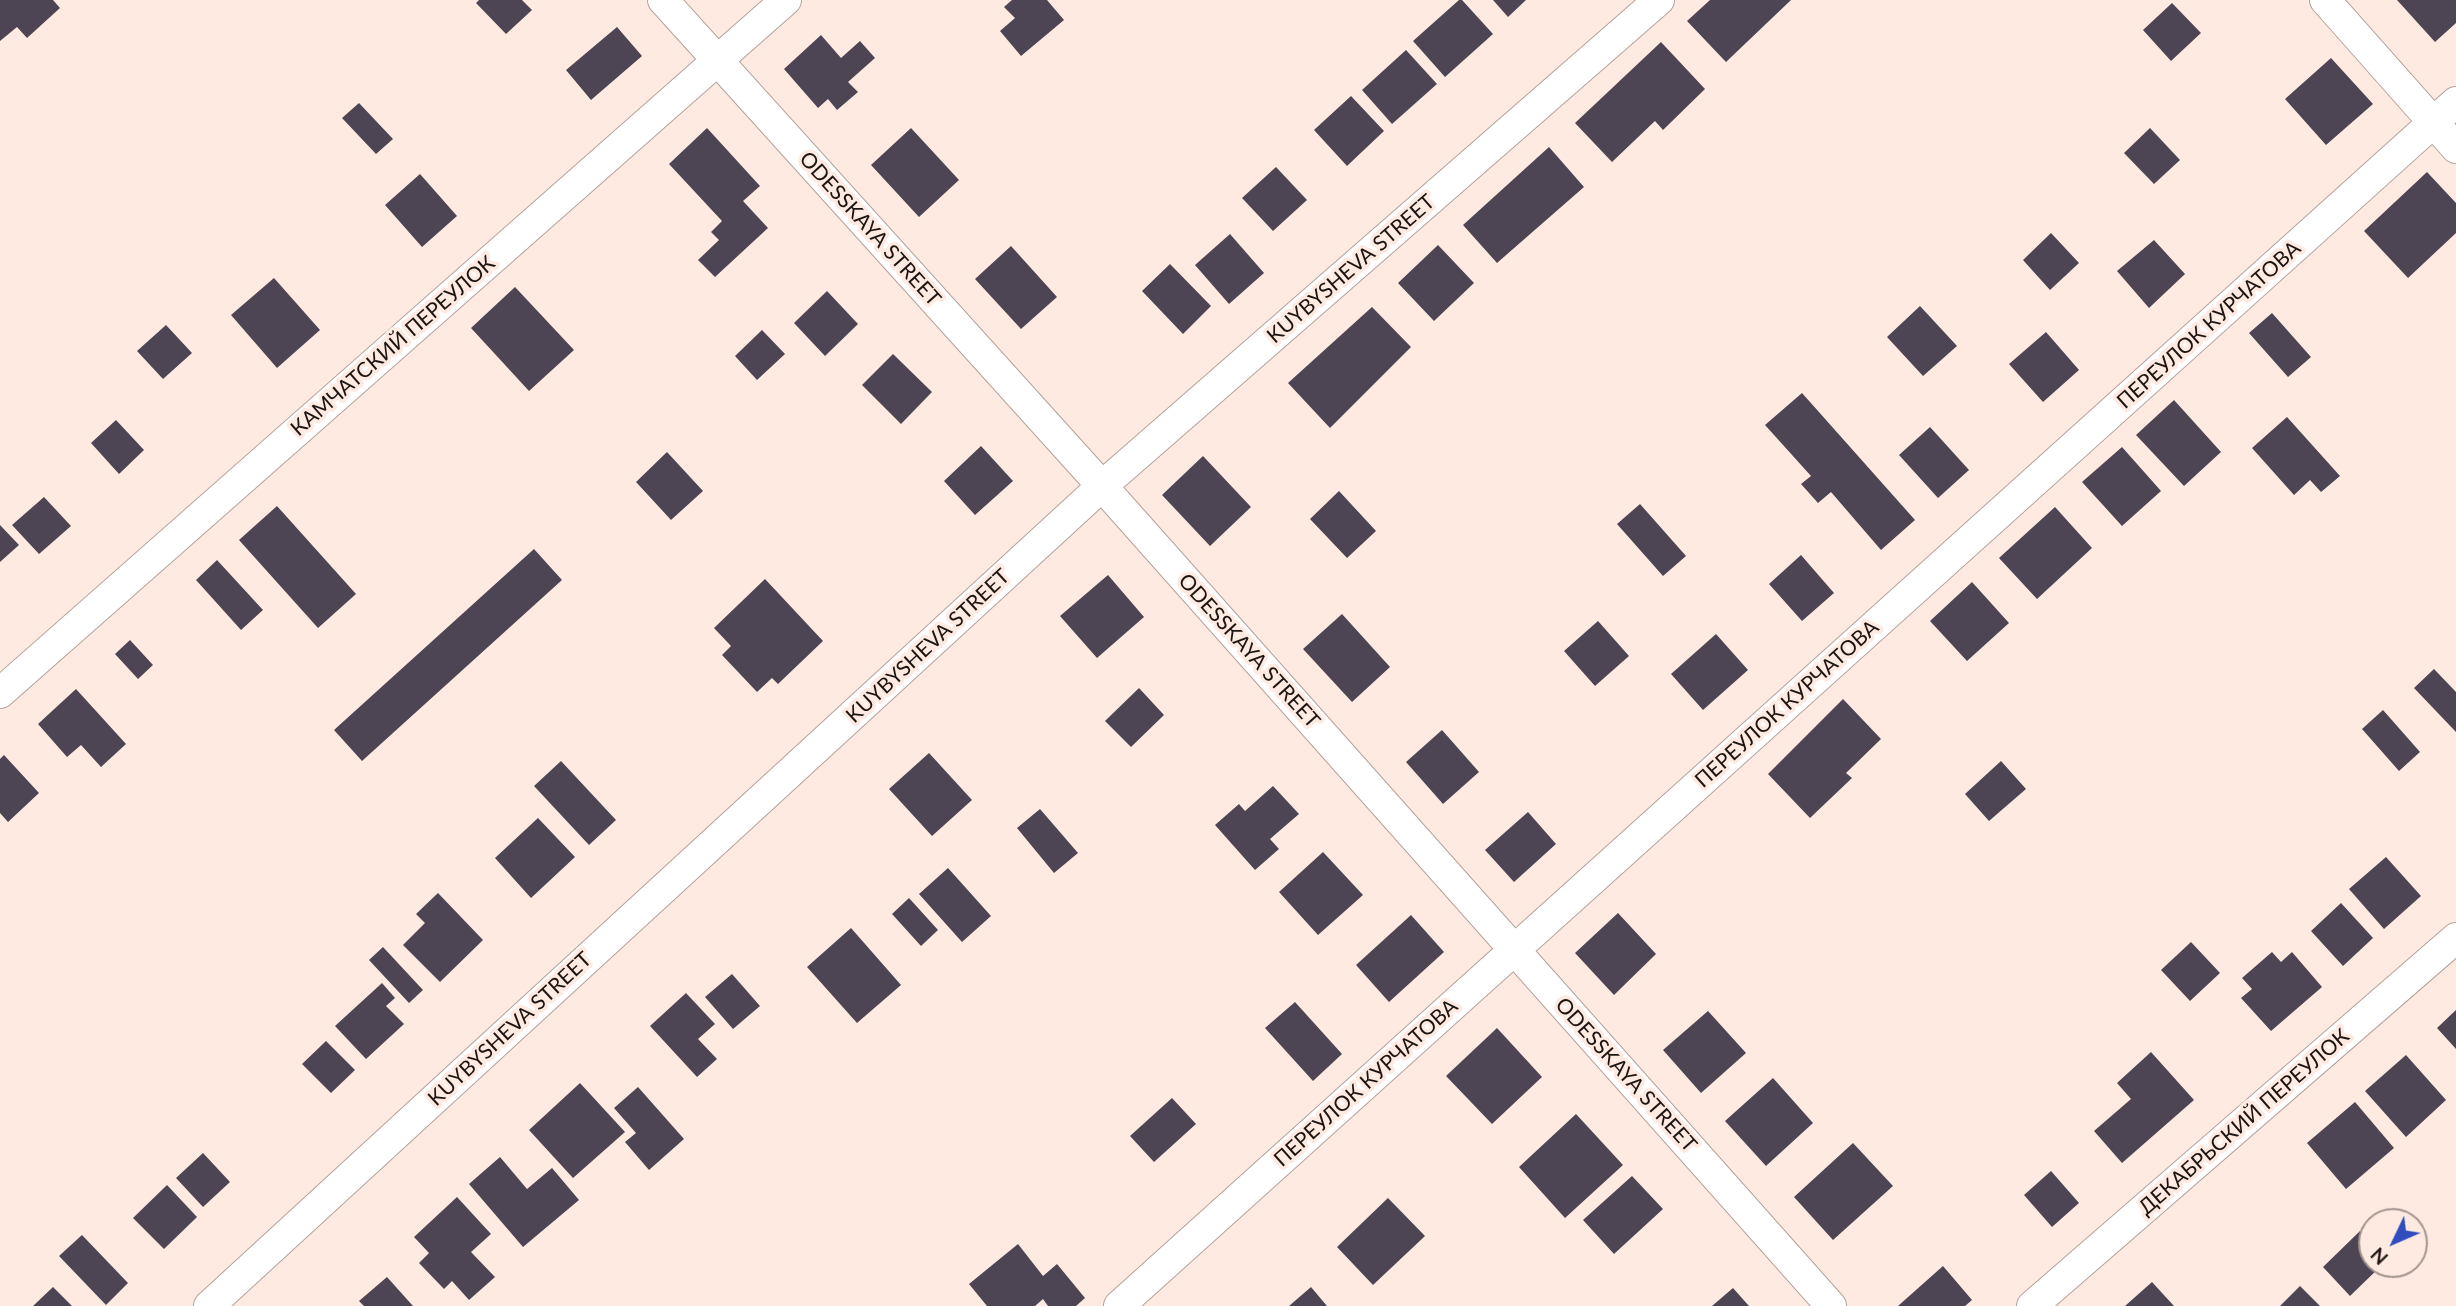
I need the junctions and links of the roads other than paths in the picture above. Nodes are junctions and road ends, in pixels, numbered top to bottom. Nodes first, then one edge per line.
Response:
1 (663, 0) edge
2 (786, 0) edge
3 (1659, 0) edge
4 (2325, 0) edge
5 (717, 61) junction
6 (2456, 102) edge
7 (2434, 123) junction
8 (2456, 148) edge
9 (1102, 485) junction
10 (0, 693) edge
11 (2456, 938) edge
12 (1514, 949) junction
13 (209, 1306) edge
14 (1119, 1306) edge
15 (1831, 1306) edge
16 (2032, 1306) edge

1 - 5 street, ODESSKAYA STREET
2 - 5 street, КАМЧАТСКИЙ ПЕРЕУЛОК
3 - 9 street, KUYBYSHEVA STREET
4 - 7 street
5 - 9 street, ODESSKAYA STREET
5 - 10 street, КАМЧАТСКИЙ ПЕРЕУЛОК
6 - 7 street, ПЕРЕУЛОК КУРЧАТОВА
7 - 8 street
7 - 12 street, ПЕРЕУЛОК КУРЧАТОВА
9 - 12 street, ODESSKAYA STREET
9 - 13 street, KUYBYSHEVA STREET
11 - 16 street, ДЕКАБРЬСКИЙ ПЕРЕУЛОК
12 - 14 street, ПЕРЕУЛОК КУРЧАТОВА
12 - 15 street, ODESSKAYA STREET

